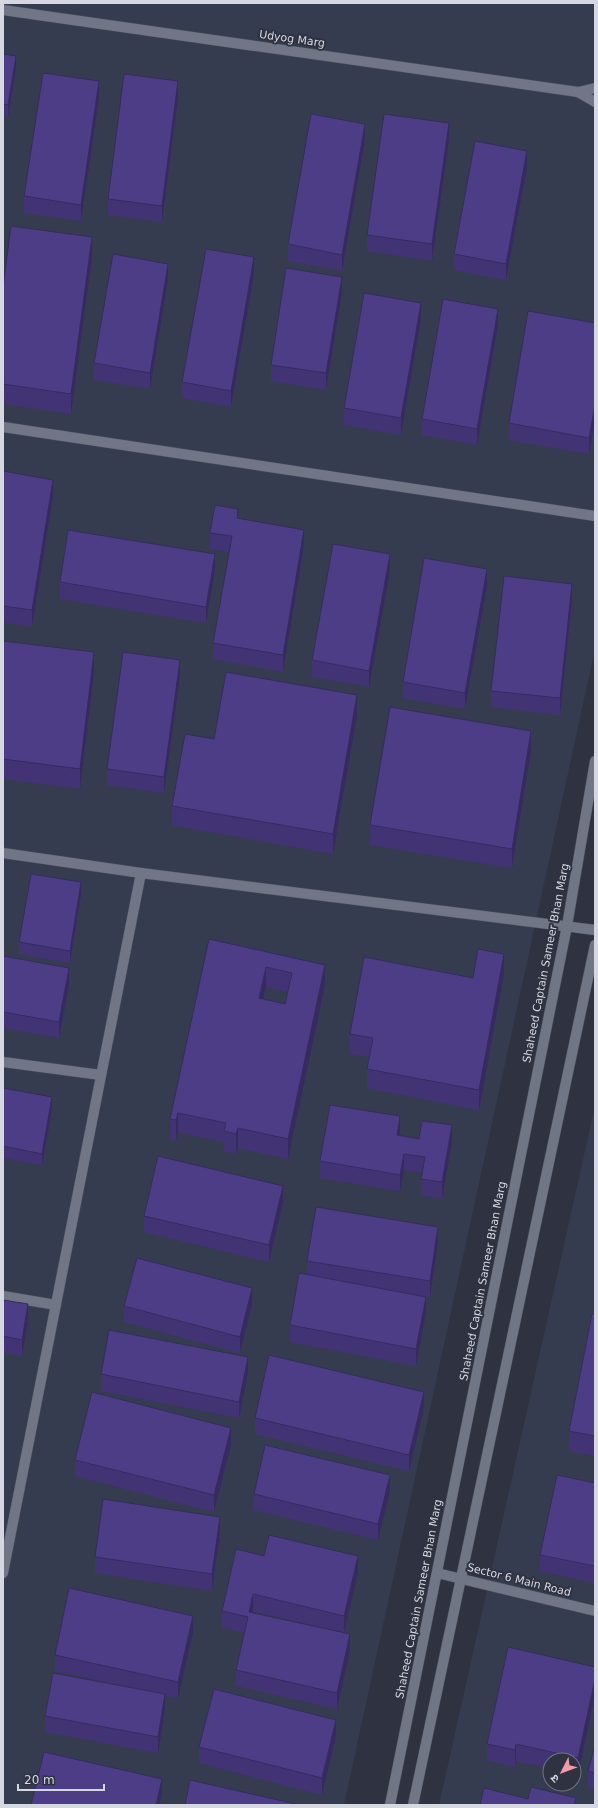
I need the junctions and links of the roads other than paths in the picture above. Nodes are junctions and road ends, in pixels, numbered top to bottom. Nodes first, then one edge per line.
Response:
1 (3, 10) edge
2 (595, 88) edge
3 (578, 92) junction
4 (595, 102) edge
5 (3, 428) edge
6 (595, 516) edge
7 (595, 761) edge
8 (3, 853) edge
9 (141, 873) junction
10 (567, 926) junction
11 (595, 930) edge
12 (595, 945) edge
13 (3, 1062) edge
14 (101, 1075) junction
15 (3, 1296) edge
16 (56, 1305) junction
17 (3, 1573) edge
18 (437, 1573) junction
19 (461, 1578) junction
20 (595, 1611) edge
21 (390, 1805) edge
22 (413, 1805) edge

1 - 3 street, Udyog Marg
2 - 3 street, Udyog Marg
3 - 4 street, Udyog Marg
5 - 6 street
7 - 10 street, Shaheed Captain Sameer Bhan Marg
8 - 9 street
9 - 10 street
9 - 14 street
10 - 11 street
10 - 18 street, Shaheed Captain Sameer Bhan Marg
12 - 19 street
13 - 14 street
14 - 16 street
15 - 16 street
16 - 17 street
18 - 19 street, Sector 6 Main Road
18 - 21 street, Shaheed Captain Sameer Bhan Marg
19 - 20 street, Sector 6 Main Road
19 - 22 street

